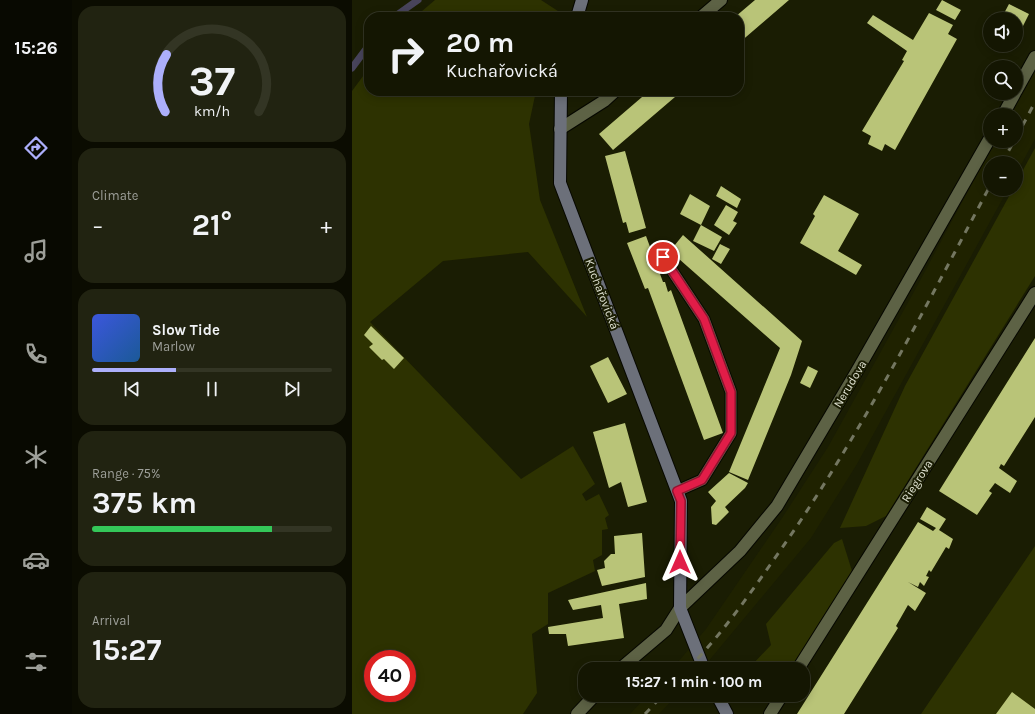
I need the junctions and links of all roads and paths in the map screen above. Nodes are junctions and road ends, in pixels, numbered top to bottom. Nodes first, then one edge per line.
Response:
1 (582, 0) edge
2 (721, 0) edge
3 (578, 12) edge
4 (707, 12) edge
5 (1035, 57) edge
6 (1023, 78) edge
7 (561, 96) edge
8 (610, 96) edge
9 (560, 129) junction
10 (984, 148) edge
11 (663, 257) dead end
12 (1035, 293) edge
13 (677, 491) junction
14 (680, 608) junction
15 (628, 662) edge
16 (701, 662) edge
17 (802, 662) edge
18 (588, 702) edge
19 (721, 702) edge
20 (778, 702) edge
21 (577, 714) edge
22 (727, 714) edge
23 (770, 714) edge

1 - 3 street
2 - 4 street
5 - 6 street
7 - 9 street, Kuchařovická
8 - 9 street
9 - 13 street, Kuchařovická
10 - 14 street, Nerudova
11 - 13 lane
12 - 17 street, Riegrova
13 - 14 street, Kuchařovická
14 - 15 street, Nerudova
14 - 16 street, Kuchařovická
18 - 21 street
19 - 22 street
20 - 23 street

